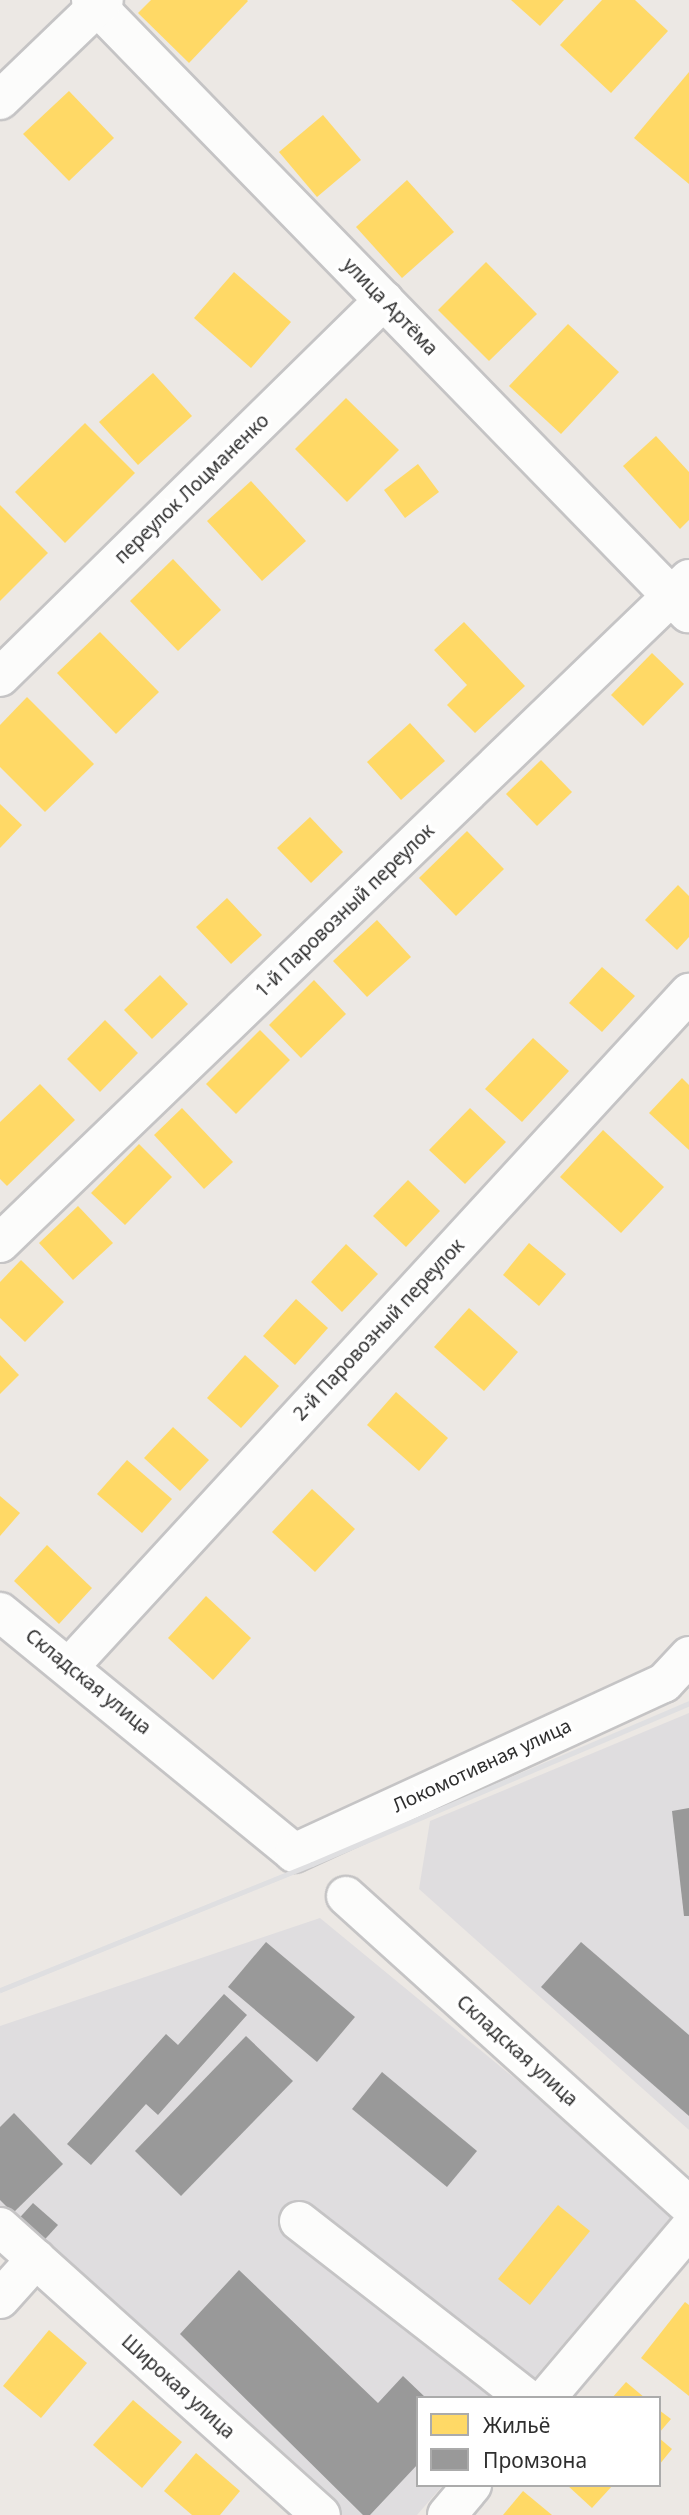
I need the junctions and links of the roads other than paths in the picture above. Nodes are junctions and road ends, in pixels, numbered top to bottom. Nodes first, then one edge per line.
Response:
1 (97, 3) edge
2 (0, 100) edge
3 (384, 300) junction
4 (683, 597) edge
5 (0, 677) edge
6 (689, 993) edge
7 (0, 1242) edge
8 (0, 1612) edge
9 (689, 1656) edge
10 (69, 1667) junction
11 (274, 1832) joint
12 (346, 1896) dead end
13 (689, 2206) edge
14 (299, 2221) dead end
15 (0, 2227) edge
16 (689, 2229) edge
17 (36, 2259) junction
18 (0, 2299) edge
19 (523, 2396) edge
20 (548, 2396) edge
21 (470, 2487) edge
22 (321, 2515) edge
23 (447, 2515) edge

1 - 2 street
1 - 3 street, улица Артёма
3 - 4 street, улица Артёма
3 - 5 street, переулок Лоцманенко
4 - 7 street, 1-й Паровозный переулок
6 - 10 street, 2-й Паровозный переулок
8 - 10 street, Складская улица
9 - 11 street, Локомотивная улица
10 - 11 street, Складская улица
12 - 13 street, Складская улица
14 - 19 street
15 - 17 street, Широкая улица
16 - 20 street
17 - 18 street
17 - 22 street, Широкая улица
21 - 23 street

